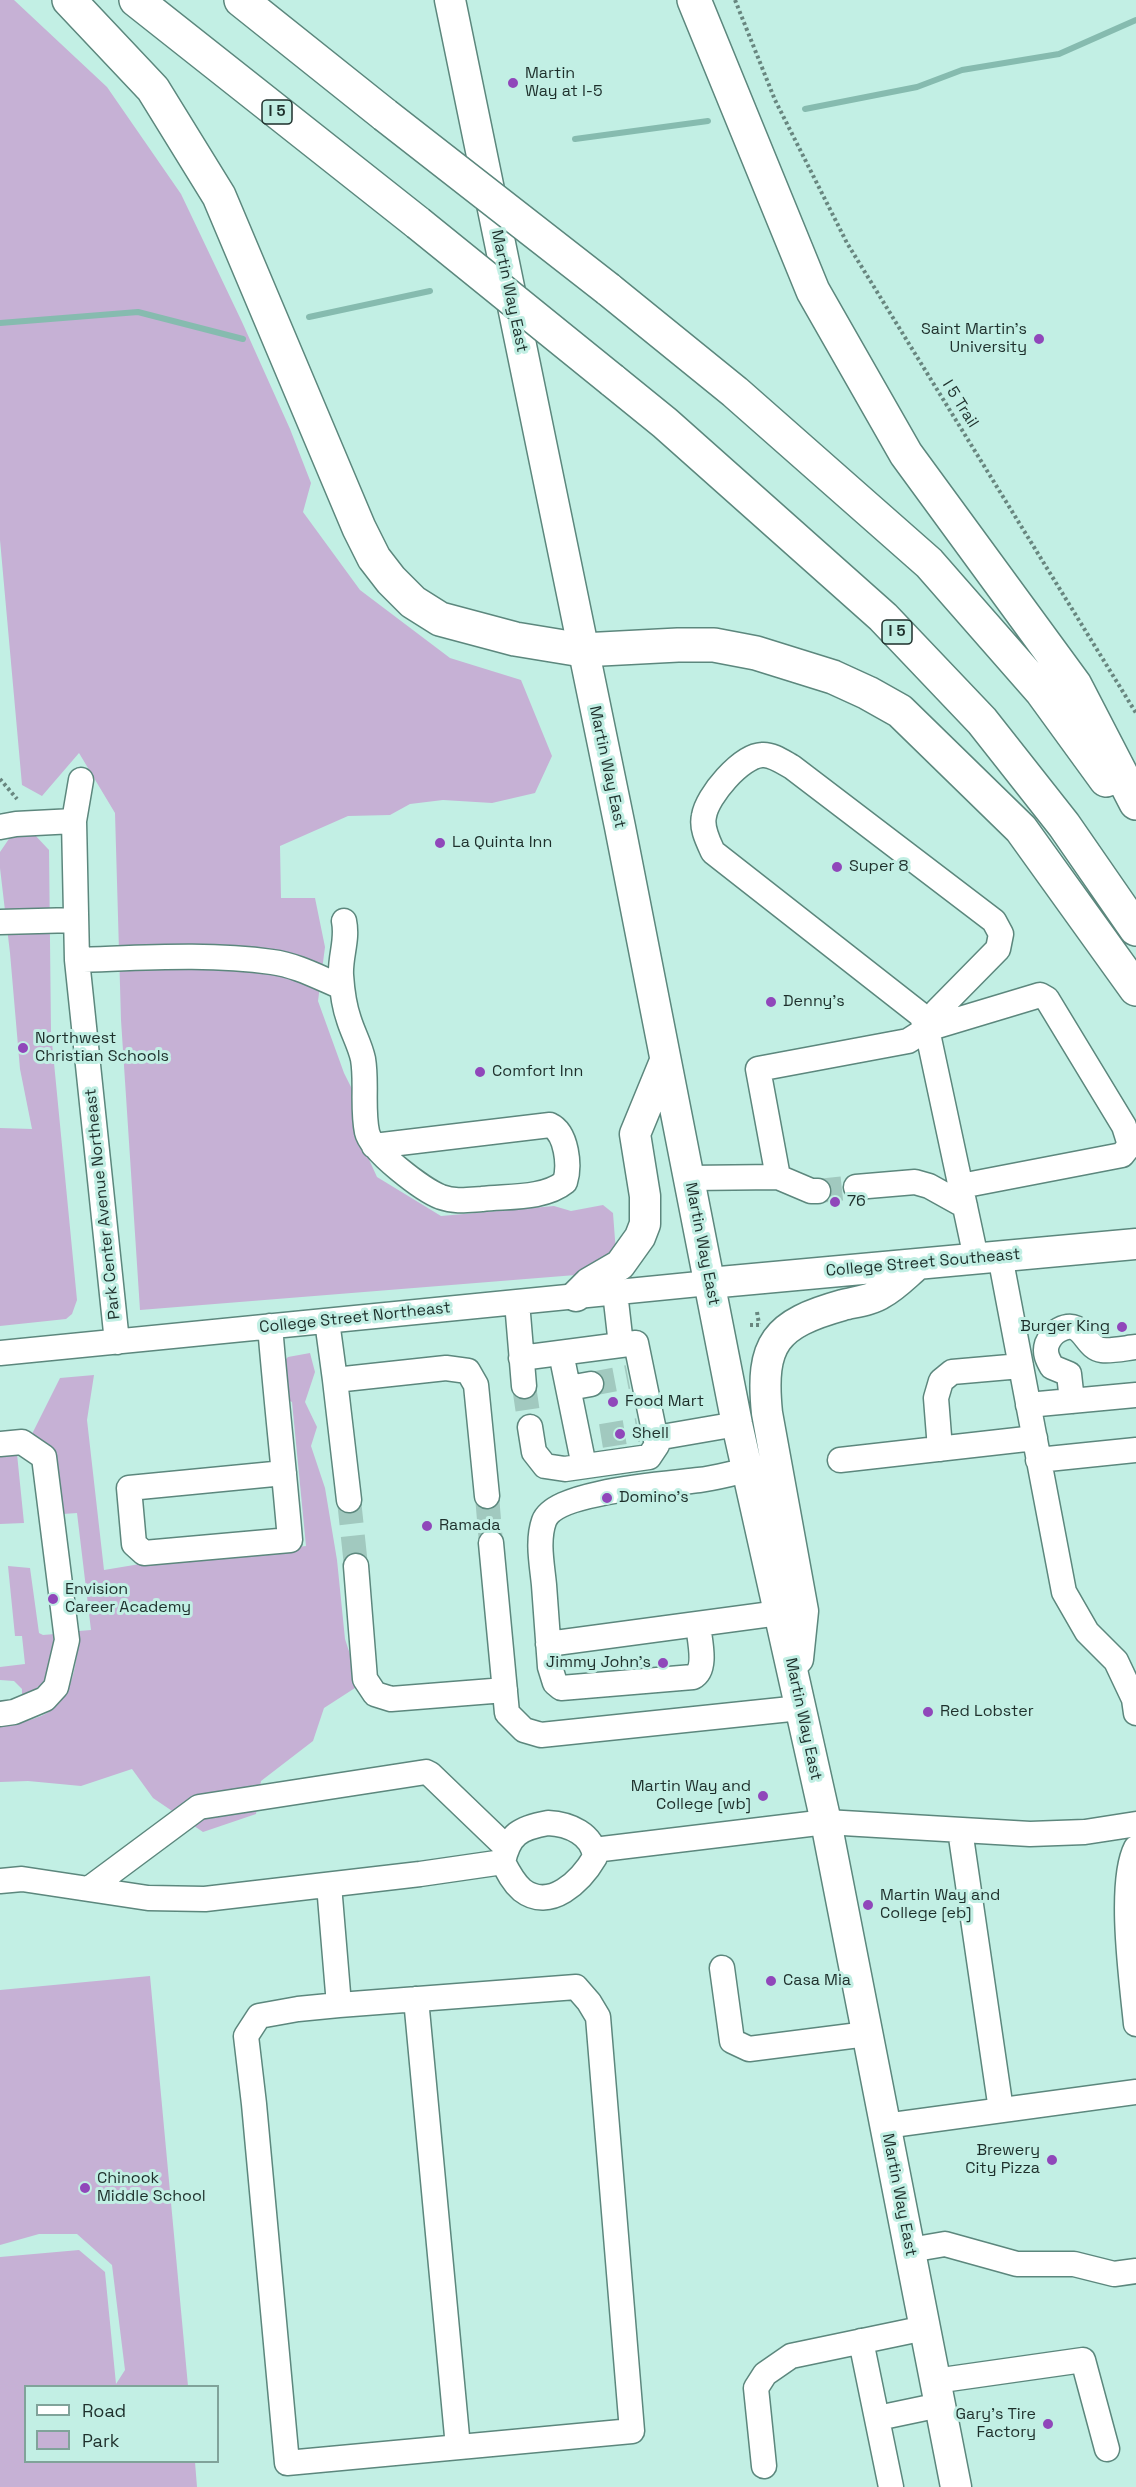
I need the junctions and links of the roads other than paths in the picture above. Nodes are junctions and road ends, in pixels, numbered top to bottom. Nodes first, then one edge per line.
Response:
1 (69, 0) edge
2 (136, 0) edge
3 (241, 0) edge
4 (450, 0) edge
5 (694, 0) edge
6 (582, 650) junction
7 (81, 780) dead end
8 (1136, 803) edge
9 (1136, 820) edge
10 (74, 821) junction
11 (0, 827) edge
12 (76, 920) junction
13 (344, 921) dead end
14 (0, 922) edge
15 (1136, 929) edge
16 (77, 960) junction
17 (342, 987) junction
18 (1136, 989) edge
19 (927, 1029) junction
20 (665, 1061) junction
21 (374, 1146) junction
22 (778, 1177) junction
23 (689, 1178) junction
24 (856, 1187) tunnel mouth
25 (818, 1191) tunnel mouth
26 (963, 1196) junction
27 (1136, 1244) edge
28 (988, 1257) junction
29 (918, 1264) junction
30 (709, 1282) junction
31 (615, 1292) junction
32 (576, 1296) junction
33 (517, 1302) junction
34 (327, 1321) junction
35 (270, 1326) junction
36 (117, 1342) junction
37 (621, 1345) junction
38 (1136, 1347) edge
39 (0, 1353) edge
40 (561, 1353) junction
41 (521, 1358) junction
42 (1021, 1366) junction
43 (335, 1380) junction
44 (524, 1386) tunnel mouth
45 (1136, 1395) edge
46 (1072, 1401) junction
47 (1028, 1405) junction
48 (737, 1424) junction
49 (530, 1427) tunnel mouth
50 (649, 1431) junction
51 (0, 1444) edge
52 (940, 1449) junction
53 (1036, 1449) junction
54 (1136, 1450) edge
55 (840, 1460) dead end
56 (584, 1466) junction
57 (748, 1470) junction
58 (284, 1473) junction
59 (487, 1497) tunnel mouth
60 (349, 1500) tunnel mouth
61 (491, 1543) tunnel mouth
62 (356, 1566) tunnel mouth
63 (780, 1613) junction
64 (698, 1624) junction
65 (548, 1644) junction
66 (505, 1690) junction
67 (798, 1697) junction
68 (1136, 1713) edge
69 (0, 1714) edge
70 (825, 1822) junction
71 (1136, 1824) edge
72 (960, 1830) junction
73 (1136, 1848) edge
74 (594, 1850) junction
75 (504, 1855) junction
76 (0, 1881) edge
77 (329, 1885) junction
78 (90, 1888) junction
79 (722, 1968) dead end
80 (416, 1999) junction
81 (339, 2005) junction
82 (1136, 2024) edge
83 (867, 2034) junction
84 (1136, 2092) edge
85 (1001, 2110) junction
86 (885, 2126) junction
87 (910, 2250) junction
88 (1136, 2271) edge
89 (925, 2328) junction
90 (861, 2341) junction
91 (938, 2393) junction
92 (878, 2418) junction
93 (458, 2447) junction
94 (1107, 2449) dead end
95 (764, 2466) dead end
96 (891, 2487) edge
97 (956, 2487) edge

1 - 6 highway
2 - 15 highway, I 5, bridge
3 - 9 highway, bridge
4 - 6 main road, Martin Way East
5 - 8 highway
6 - 18 highway
6 - 20 main road, Martin Way East
7 - 10 street, Park Center Avenue Northeast
10 - 11 street
10 - 12 street, Park Center Avenue Northeast
12 - 14 street
12 - 16 street, Park Center Avenue Northeast
13 - 17 street
16 - 17 street
16 - 36 street, Park Center Avenue Northeast
17 - 21 street
19 - 19 street
19 - 22 street
19 - 26 street
19 - 26 street
20 - 23 main road, Martin Way East
20 - 32 main road
21 - 21 street
22 - 23 street
22 - 25 street
23 - 30 main road, Martin Way East
24 - 26 street
26 - 28 street
27 - 28 main road, College Street Southeast
28 - 29 main road, College Street Southeast
28 - 42 street
29 - 30 main road, College Street Southeast
29 - 67 main road
30 - 31 street, College Street Northeast
30 - 48 main road, Martin Way East
31 - 32 street, College Street Northeast
31 - 37 street
32 - 33 street, College Street Northeast
33 - 34 street, College Street Northeast
33 - 41 street
34 - 35 street, College Street Northeast
34 - 43 street
35 - 36 street, College Street Northeast
35 - 58 street
36 - 39 street, College Street Northeast
37 - 40 street
37 - 50 street
38 - 46 street
40 - 41 street
40 - 56 street
41 - 44 street
42 - 47 street
42 - 52 street
43 - 59 street
43 - 60 street
45 - 46 street
46 - 47 street
47 - 53 street
48 - 50 street
48 - 57 main road, Martin Way East
49 - 56 street
50 - 56 street
51 - 69 street
52 - 53 street
52 - 55 street
53 - 54 street
53 - 68 street
57 - 63 main road, Martin Way East
57 - 65 street
58 - 58 street
61 - 66 street
62 - 66 street
63 - 64 street
63 - 67 main road, Martin Way East
64 - 65 street
64 - 65 street
66 - 67 street
67 - 70 main road, Martin Way East
70 - 72 street
70 - 74 street
70 - 83 main road, Martin Way East
71 - 72 street
72 - 85 street
73 - 82 street
74 - 75 street
74 - 75 street
75 - 77 street
75 - 78 street
76 - 78 street
77 - 78 street
77 - 81 street
79 - 83 street
80 - 81 street
80 - 93 street
80 - 93 street
81 - 93 street
83 - 86 main road, Martin Way East
84 - 85 street
85 - 86 street
86 - 87 main road, Martin Way East
87 - 88 street
87 - 89 main road, Martin Way East
89 - 90 street
89 - 91 main road, Martin Way East
90 - 92 street
90 - 95 street
91 - 92 street
91 - 94 street
91 - 97 main road, Martin Way East
92 - 96 street

